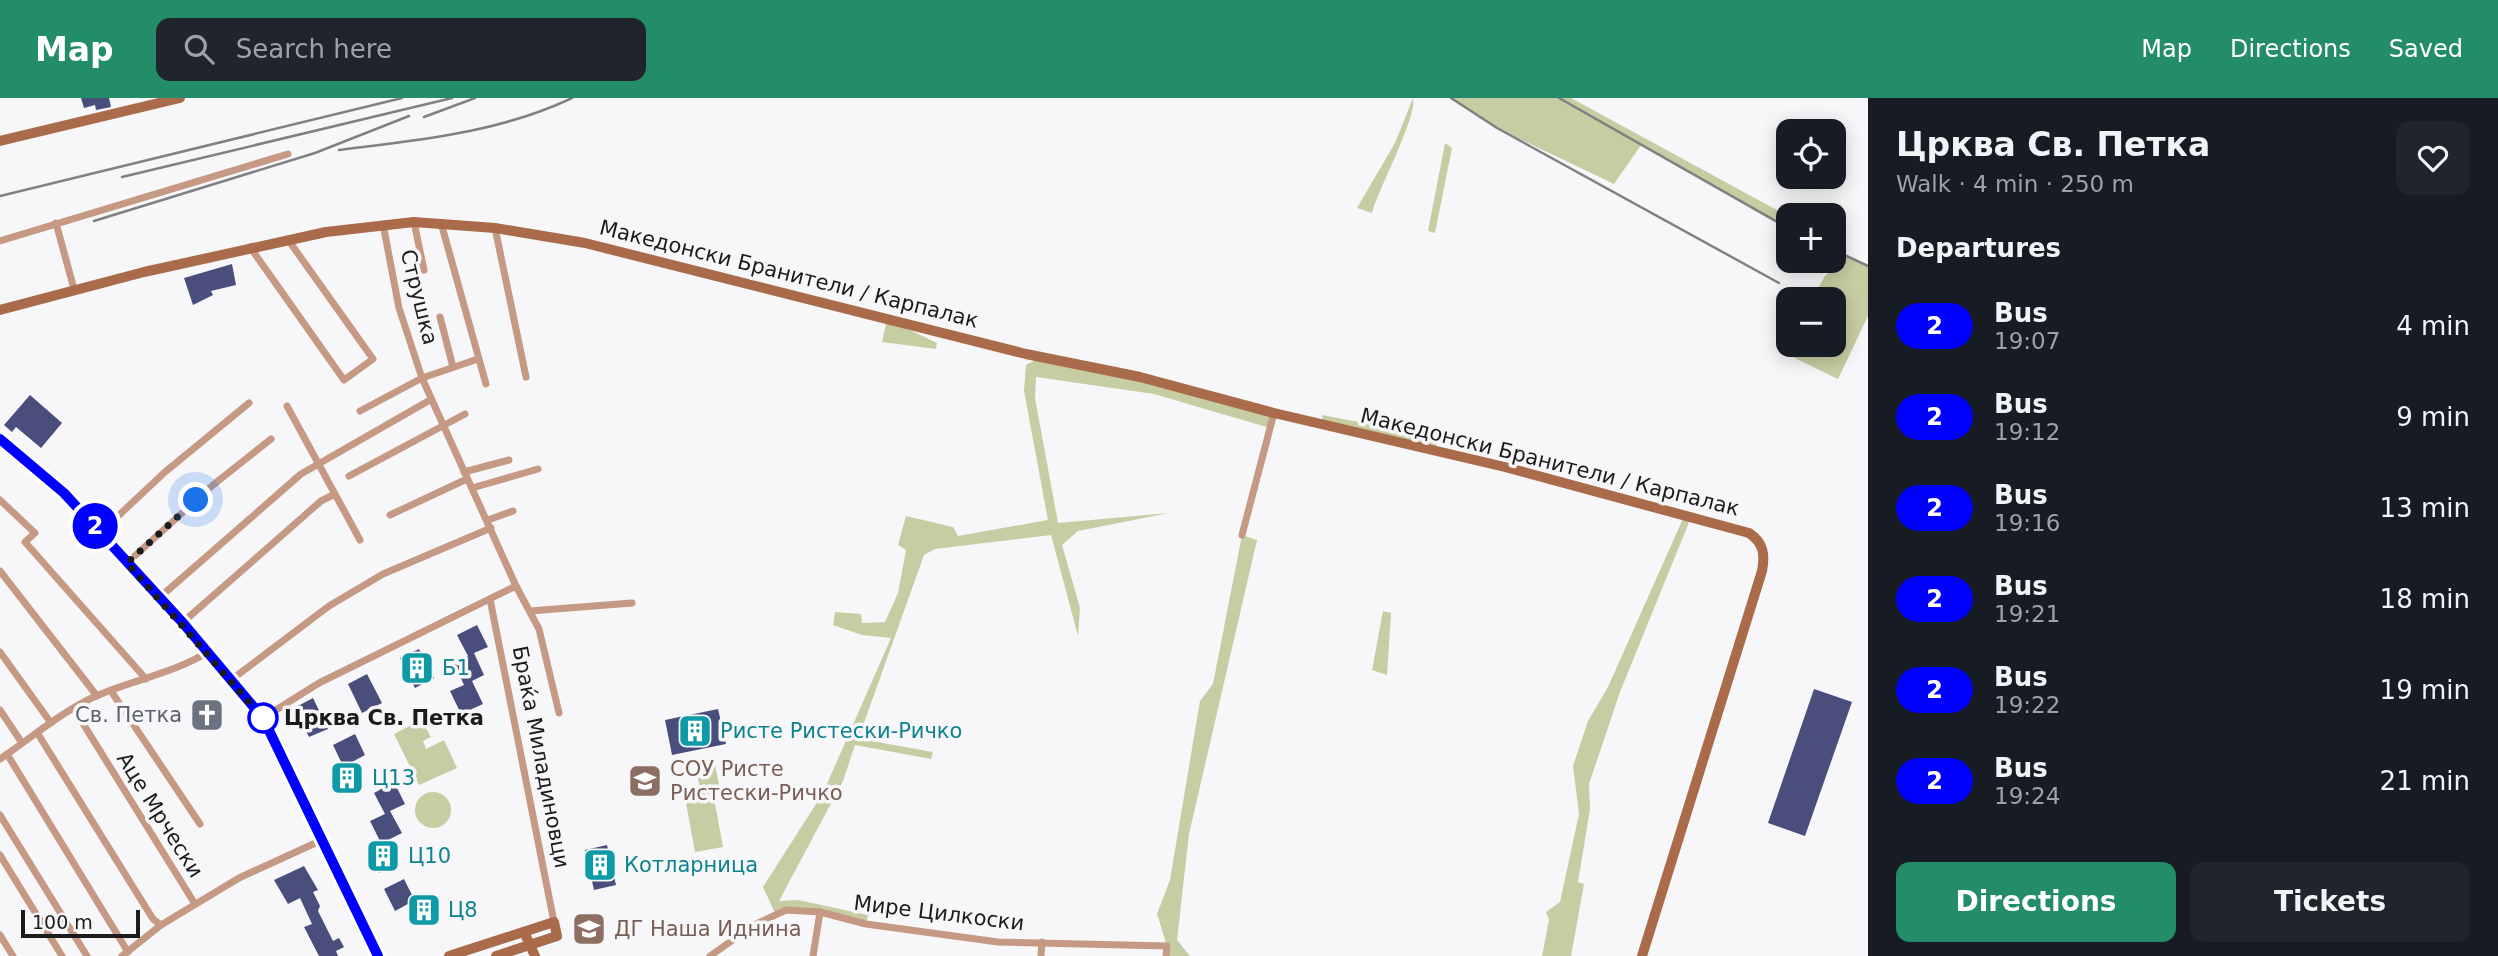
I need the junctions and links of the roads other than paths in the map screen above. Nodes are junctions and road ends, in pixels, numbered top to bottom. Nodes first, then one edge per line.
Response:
1 (180, 98) edge
2 (0, 141) edge
3 (288, 154) dead end
4 (414, 222) junction
5 (56, 223) junction
6 (441, 223) junction
7 (383, 224) junction
8 (495, 228) junction
9 (0, 241) edge
10 (289, 241) junction
11 (250, 247) junction
12 (424, 270) dead end
13 (74, 289) junction
14 (0, 310) edge
15 (440, 317) dead end
16 (478, 359) junction
17 (453, 367) junction
18 (526, 377) dead end
19 (422, 378) junction
20 (486, 384) dead end
21 (430, 400) junction
22 (249, 403) dead end
23 (287, 406) dead end
24 (360, 411) dead end
25 (465, 414) dead end
26 (1274, 414) junction
27 (442, 425) junction
28 (0, 439) edge
29 (271, 439) dead end
30 (509, 460) dead end
31 (319, 464) junction
32 (538, 468) dead end
33 (466, 475) junction
34 (349, 477) dead end
35 (472, 488) junction
36 (335, 494) junction
37 (0, 500) edge
38 (513, 511) dead end
39 (390, 515) dead end
40 (489, 524) junction
41 (101, 532) junction
42 (1242, 535) dead end
43 (360, 540) dead end
44 (127, 563) junction
45 (0, 571) edge
46 (516, 586) junction
47 (159, 598) junction
48 (490, 599) junction
49 (632, 603) dead end
50 (530, 611) junction
51 (183, 623) junction
52 (0, 652) edge
53 (208, 652) junction
54 (146, 679) junction
55 (231, 680) junction
56 (111, 691) junction
57 (97, 696) junction
58 (74, 709) junction
59 (0, 710) edge
60 (559, 713) dead end
61 (263, 718) junction
62 (51, 723) junction
63 (38, 734) junction
64 (22, 743) junction
65 (3, 757) edge
66 (0, 815) edge
67 (200, 824) dead end
68 (322, 840) junction
69 (0, 855) edge
70 (195, 904) junction
71 (820, 912) junction
72 (554, 922) junction
73 (161, 925) junction
74 (524, 932) junction
75 (0, 935) edge
76 (1042, 942) junction
77 (530, 946) junction
78 (1086, 946) junction
79 (125, 954) edge
80 (13, 956) edge
81 (62, 956) edge
82 (87, 956) edge
83 (378, 956) edge
84 (449, 956) edge
85 (496, 956) edge
86 (535, 956) edge
87 (710, 956) edge
88 (813, 956) edge
89 (1041, 956) edge
90 (1084, 956) edge
91 (1166, 956) edge
92 (1642, 956) edge

1 - 2 main road
3 - 5 street
4 - 6 main road, Македонски Бранители / Карпалак
4 - 7 main road, Македонски Бранители / Карпалак
4 - 12 street, Струшка
5 - 9 street
5 - 13 street
6 - 8 main road, Македонски Бранители / Карпалак
6 - 16 street, Струшка
7 - 10 main road, Македонски Бранители / Карпалак
7 - 19 street, Струшка
8 - 18 street
8 - 26 main road, Македонски Бранители / Карпалак
10 - 11 main road, Македонски Бранители / Карпалак
10 - 11 street
11 - 13 main road, Македонски Бранители / Карпалак
13 - 14 main road, Македонски Бранители / Карпалак
15 - 17 street, Струшка
16 - 17 street, Струшка
16 - 20 street, Струшка
17 - 19 street, Струшка
19 - 21 street, Струшка
19 - 24 street, Струшка
21 - 27 street, Струшка
21 - 31 street
22 - 41 street
23 - 31 street
25 - 27 street
26 - 42 street
26 - 92 main road, Македонски Бранители / Карпалак
27 - 33 street, Струшка
27 - 34 street
28 - 41 main road
29 - 44 street
30 - 33 street
31 - 36 street
31 - 47 street
32 - 35 street
33 - 35 street, Струшка
33 - 39 street
35 - 40 street, Струшка
36 - 43 street
36 - 51 street
37 - 54 street
38 - 40 street
40 - 46 street, Струшка
40 - 55 street
41 - 44 main road
44 - 47 main road
45 - 57 street
46 - 48 street
46 - 50 street, Струшка
47 - 51 main road
48 - 61 street
48 - 72 street, Браќа Миладиновци
49 - 50 street
50 - 60 street, Струшка
51 - 53 main road
52 - 62 street
53 - 54 street
53 - 55 main road
54 - 56 street
55 - 61 main road
56 - 57 street
56 - 67 street
57 - 58 street
58 - 62 street
58 - 70 street, Аце Мрчески
59 - 64 street
61 - 68 main road
62 - 63 street
63 - 64 street
63 - 73 street
64 - 65 street
65 - 79 street
66 - 82 street
68 - 70 street
68 - 83 main road
69 - 81 street
70 - 73 street
71 - 76 street, Мире Цилкоски
71 - 87 street, Мире Цилкоски
71 - 88 street
72 - 74 main road
72 - 77 main road
73 - 79 street
74 - 77 main road
74 - 84 main road
75 - 80 street
76 - 78 street, Мире Цилкоски
76 - 89 street
77 - 85 main road
77 - 86 main road
78 - 90 street
78 - 91 street, Мире Цилкоски

